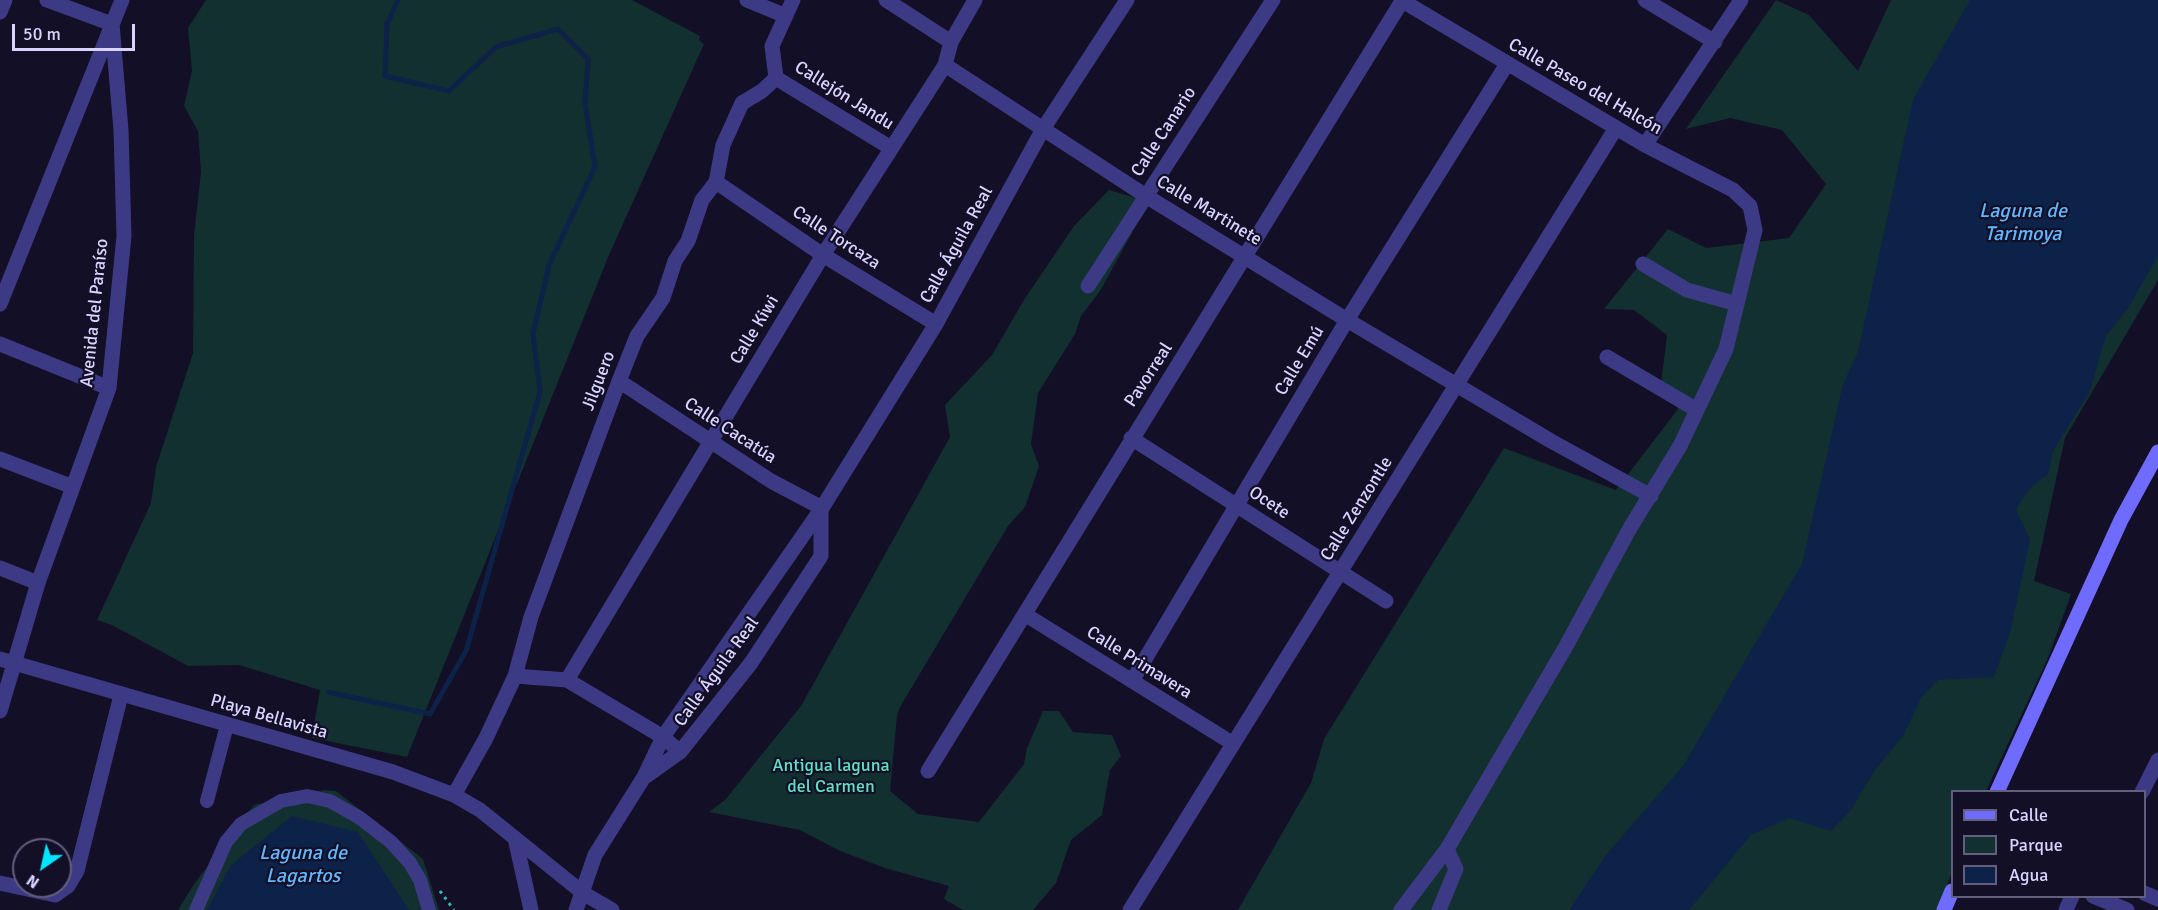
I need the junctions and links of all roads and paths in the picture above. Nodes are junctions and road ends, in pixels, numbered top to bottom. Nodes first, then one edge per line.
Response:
1 (4, 0) edge
2 (47, 0) edge
3 (122, 0) edge
4 (747, 0) edge
5 (793, 0) edge
6 (886, 0) edge
7 (975, 0) edge
8 (1127, 0) edge
9 (1274, 0) edge
10 (1402, 0) edge
11 (1645, 0) edge
12 (1741, 0) edge
13 (0, 12) edge
14 (786, 16) junction
15 (112, 24) junction
16 (951, 42) junction
17 (1715, 42) junction
18 (1507, 64) junction
19 (945, 65) junction
20 (776, 78) junction
21 (1616, 128) junction
22 (1043, 129) junction
23 (1645, 145) junction
24 (891, 148) junction
25 (716, 182) junction
26 (1146, 196) junction
27 (823, 255) junction
28 (1245, 255) junction
29 (1643, 264) dead end
30 (1088, 286) dead end
31 (0, 304) edge
32 (1737, 304) junction
33 (1347, 320) junction
34 (936, 324) junction
35 (0, 344) edge
36 (1607, 357) dead end
37 (619, 381) junction
38 (1456, 385) junction
39 (109, 387) junction
40 (1697, 410) junction
41 (1131, 438) junction
42 (710, 442) junction
43 (2158, 452) edge
44 (0, 459) edge
45 (73, 487) junction
46 (1651, 496) junction
47 (1236, 505) junction
48 (822, 508) junction
49 (0, 568) edge
50 (1341, 572) junction
51 (38, 583) junction
52 (1386, 601) dead end
53 (1026, 615) junction
54 (7, 661) edge
55 (515, 676) junction
56 (567, 680) junction
57 (1132, 681) junction
58 (121, 695) junction
59 (0, 711) edge
60 (227, 725) junction
61 (663, 737) junction
62 (1232, 743) junction
63 (680, 752) junction
64 (2158, 760) edge
65 (928, 771) dead end
66 (644, 777) junction
67 (1998, 790) edge
68 (2143, 790) edge
69 (454, 795) junction
70 (207, 801) dead end
71 (515, 838) junction
72 (1447, 849) junction
73 (0, 883) edge
74 (583, 893) junction
75 (1951, 895) edge
76 (2096, 898) edge
77 (196, 910) edge
78 (429, 910) edge
79 (531, 910) edge
80 (576, 910) edge
81 (612, 910) edge
82 (1130, 910) edge
83 (1401, 910) edge
84 (1439, 910) edge
85 (1944, 910) edge
86 (2127, 910) edge

1 - 13 street
2 - 15 street
3 - 15 street
4 - 14 street
5 - 14 street
6 - 16 street
7 - 16 street, Calle Kiwi
8 - 22 street, Calle Águila Real
9 - 26 street, Calle Canario
10 - 18 street, Calle Paseo del Halcón
10 - 28 street, Pavorreal
11 - 17 street
12 - 17 street
14 - 20 street
15 - 31 street
15 - 39 street, Avenida del Paraíso
16 - 19 street, Calle Kiwi
17 - 23 street
18 - 21 street, Calle Paseo del Halcón
18 - 33 street, Calle Emú
19 - 22 street, Calle Martinete
19 - 24 street, Calle Kiwi
20 - 24 street, Callejón Jandu
20 - 25 street, Jilguero
21 - 23 street, Calle Paseo del Halcón
21 - 38 street, Calle Zenzontle
22 - 26 street, Calle Martinete
22 - 34 street, Calle Águila Real
23 - 32 street, Calle Paseo del Halcón
24 - 27 street, Calle Kiwi
25 - 27 street, Calle Torcaza
25 - 37 street, Jilguero
26 - 28 street, Calle Martinete
26 - 30 street, Calle Canario
27 - 34 street, Calle Torcaza
27 - 42 street, Calle Kiwi
28 - 33 street, Calle Martinete
28 - 41 street, Pavorreal
29 - 32 street
32 - 40 street
33 - 38 street, Calle Martinete
33 - 47 street, Calle Emú
34 - 48 street, Calle Águila Real
35 - 39 street
36 - 40 street
37 - 42 street, Calle Cacatúa
37 - 55 street, Jilguero
38 - 46 street, Calle Martinete
38 - 50 street, Calle Zenzontle
39 - 45 street, Avenida del Paraíso
40 - 46 street
41 - 47 street, Ocete
41 - 53 street, Pavorreal
42 - 48 street, Calle Cacatúa
42 - 56 street, Calle Kiwi
43 - 67 main road
44 - 45 street
45 - 51 street, Avenida del Paraíso
46 - 72 street
47 - 50 street, Ocete
47 - 57 street, Calle Emú
48 - 61 street, Calle Águila Real
48 - 63 street, Calle Águila Real
49 - 51 street
50 - 52 street, Ocete
50 - 62 street, Calle Zenzontle
51 - 54 street, Avenida del Paraíso
53 - 57 street, Calle Primavera
53 - 65 street, Pavorreal
54 - 58 street, Playa Bellavista
54 - 59 street, Avenida del Paraíso
55 - 56 street
55 - 69 street, Jilguero
56 - 61 street
57 - 62 street, Calle Primavera
58 - 60 street, Playa Bellavista
58 - 73 street
60 - 69 street, Playa Bellavista
60 - 70 street
61 - 63 street
61 - 66 street, Calle Águila Real
62 - 82 street, Calle Zenzontle
63 - 66 street, Calle Águila Real
64 - 68 street
66 - 74 street, Calle Águila Real
69 - 71 street, Playa Bellavista
71 - 74 street, Playa Bellavista
71 - 79 street
72 - 83 street
72 - 84 street
74 - 80 street, Calle Águila Real
74 - 81 street, Playa Bellavista
75 - 85 main road
76 - 86 street
77 - 78 street

